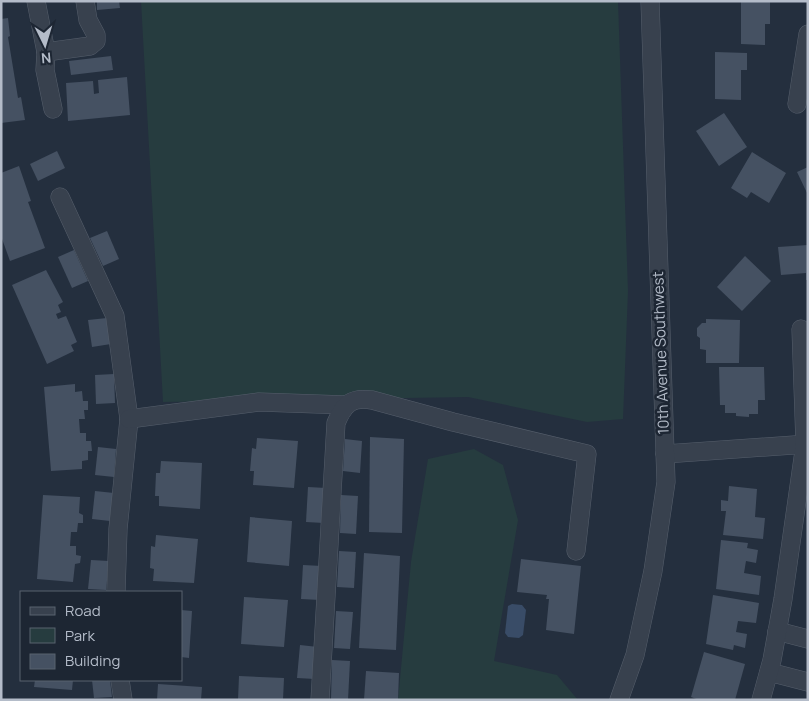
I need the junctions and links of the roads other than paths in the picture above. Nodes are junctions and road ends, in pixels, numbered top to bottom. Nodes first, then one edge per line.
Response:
1 (36, 1) edge
2 (85, 1) edge
3 (650, 1) edge
4 (808, 34) edge
5 (46, 52) junction
6 (796, 104) dead end
7 (54, 109) dead end
8 (60, 197) dead end
9 (801, 329) dead end
10 (346, 405) junction
11 (129, 419) junction
12 (806, 444) edge
13 (665, 454) junction
14 (576, 551) dead end
15 (116, 591) edge
16 (777, 631) junction
17 (808, 639) edge
18 (768, 672) junction
19 (120, 681) edge
20 (808, 682) edge
21 (123, 700) edge
22 (320, 700) edge
23 (619, 700) edge
24 (761, 700) edge

1 - 5 street
2 - 5 street
3 - 13 street, 10th Avenue Southwest
4 - 6 street
5 - 7 street
8 - 11 street
9 - 12 street
10 - 11 street
10 - 14 street
10 - 22 street
11 - 15 street
12 - 13 street
12 - 16 street
13 - 23 street, 10th Avenue Southwest
16 - 17 street
16 - 18 street
18 - 20 street
18 - 24 street
19 - 21 street

